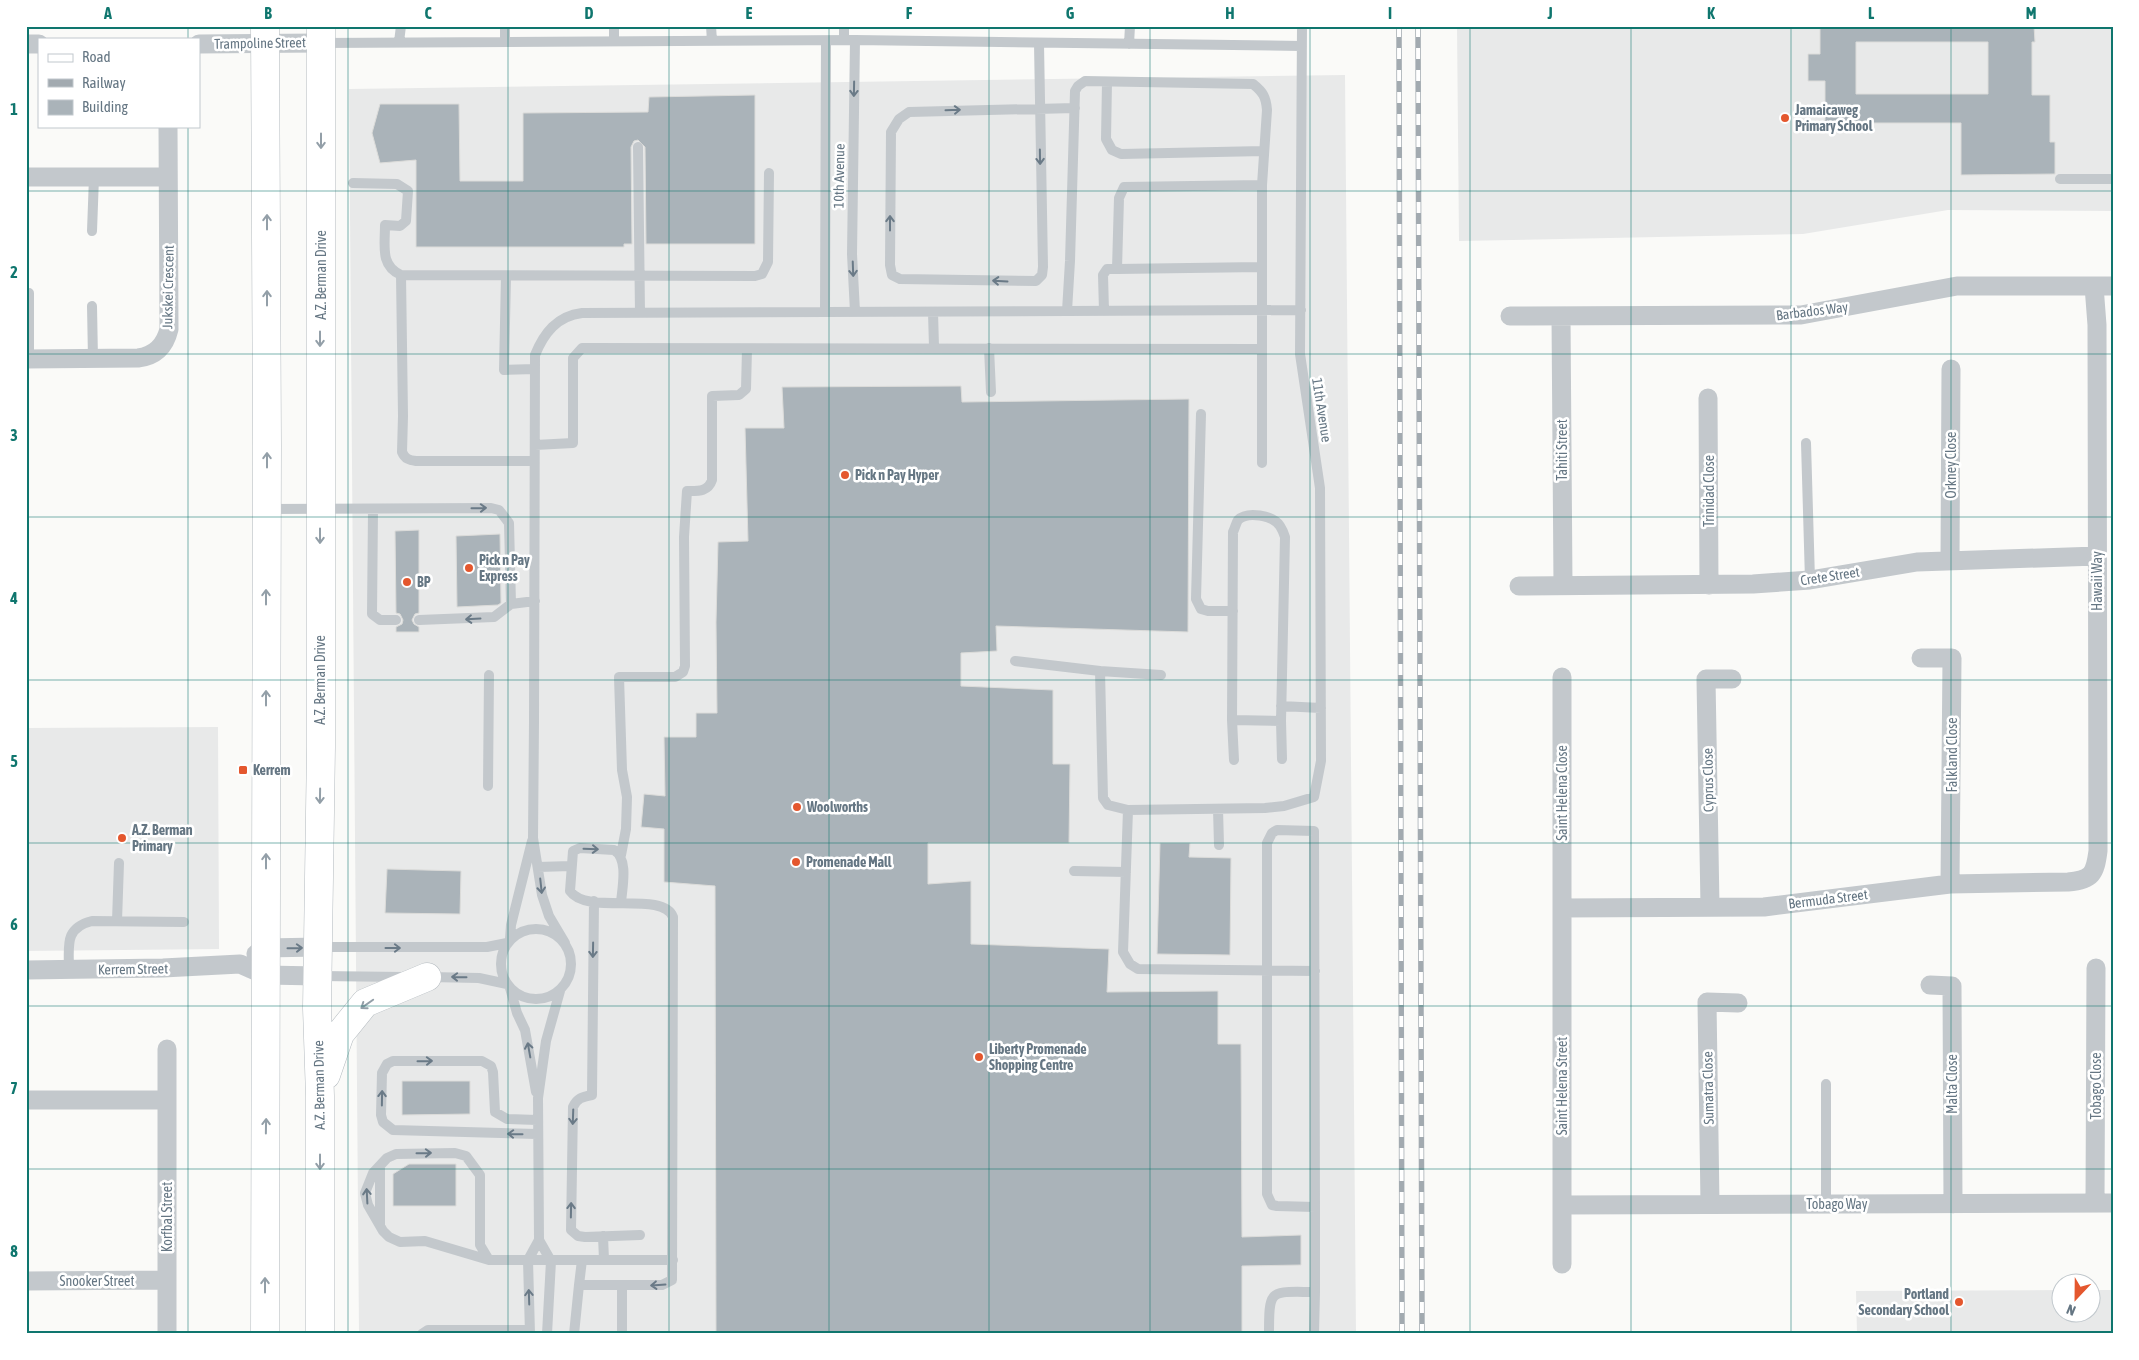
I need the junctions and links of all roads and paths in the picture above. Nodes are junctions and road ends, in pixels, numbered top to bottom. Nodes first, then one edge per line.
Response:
1 (401, 26) edge
2 (505, 26) edge
3 (614, 26) edge
4 (711, 26) edge
5 (844, 26) edge
6 (1130, 26) edge
7 (1302, 26) edge
8 (321, 34) edge
9 (265, 35) edge
10 (505, 40) junction
11 (849, 40) junction
12 (614, 41) junction
13 (712, 41) junction
14 (826, 41) junction
15 (399, 42) junction
16 (200, 44) edge
17 (1039, 44) junction
18 (1129, 44) junction
19 (1302, 46) junction
20 (1107, 82) junction
21 (1039, 108) junction
22 (1075, 108) junction
23 (168, 128) edge
24 (638, 147) dead end
25 (1264, 151) junction
26 (769, 173) dead end
27 (26, 177) edge
28 (94, 177) junction
29 (168, 177) junction
30 (2060, 179) dead end
31 (2113, 179) edge
32 (353, 182) dead end
33 (1262, 186) junction
34 (92, 231) dead end
35 (1261, 267) junction
36 (1117, 269) junction
37 (401, 275) junction
38 (506, 276) junction
39 (638, 276) junction
40 (2104, 286) edge
41 (29, 293) dead end
42 (92, 306) dead end
43 (1262, 309) junction
44 (1066, 310) junction
45 (1301, 310) junction
46 (825, 311) junction
47 (1104, 311) junction
48 (855, 312) junction
49 (933, 312) junction
50 (640, 313) junction
51 (1510, 316) dead end
52 (1561, 316) junction
53 (934, 347) junction
54 (989, 348) junction
55 (747, 349) junction
56 (1262, 349) junction
57 (28, 359) edge
58 (92, 359) junction
59 (535, 369) junction
60 (1951, 369) dead end
61 (991, 392) dead end
62 (1708, 398) dead end
63 (1201, 414) dead end
64 (1806, 442) dead end
65 (534, 444) junction
66 (534, 461) junction
67 (1262, 463) dead end
68 (267, 509) junction
69 (320, 510) junction
70 (373, 510) junction
71 (2097, 556) junction
72 (1950, 561) junction
73 (1810, 580) junction
74 (1563, 585) junction
75 (1708, 585) junction
76 (1519, 586) dead end
77 (535, 601) junction
78 (511, 604) junction
79 (1233, 611) junction
80 (396, 620) dead end
81 (419, 620) dead end
82 (1921, 658) dead end
83 (1015, 661) dead end
84 (1100, 671) junction
85 (489, 675) dead end
86 (1160, 675) dead end
87 (1562, 678) dead end
88 (1732, 679) dead end
89 (1281, 706) junction
90 (1321, 708) junction
91 (1232, 720) junction
92 (1281, 721) junction
93 (1282, 759) dead end
94 (1234, 760) dead end
95 (488, 786) dead end
96 (1218, 809) junction
97 (1128, 810) junction
98 (533, 838) junction
99 (1219, 845) dead end
100 (621, 855) junction
101 (119, 863) dead end
102 (571, 866) junction
103 (538, 867) junction
104 (1074, 871) dead end
105 (1126, 872) junction
106 (2092, 874) joint
107 (1950, 884) junction
108 (594, 901) junction
109 (621, 903) junction
110 (1710, 906) junction
111 (1562, 908) junction
112 (117, 921) junction
113 (184, 922) dead end
114 (509, 941) junction
115 (565, 943) junction
116 (265, 948) junction
117 (319, 948) junction
118 (240, 964) junction
119 (2096, 968) dead end
120 (26, 970) edge
121 (69, 970) junction
122 (1266, 972) junction
123 (1315, 972) junction
124 (265, 975) junction
125 (318, 976) junction
126 (427, 977) junction
127 (1930, 985) dead end
128 (509, 986) junction
129 (560, 991) junction
130 (1738, 1003) dead end
131 (167, 1049) dead end
132 (1826, 1084) dead end
133 (320, 1096) junction
134 (538, 1098) junction
135 (26, 1100) edge
136 (166, 1100) junction
137 (537, 1120) junction
138 (537, 1134) junction
139 (380, 1166) junction
140 (2104, 1203) edge
141 (1710, 1204) junction
142 (1826, 1204) junction
143 (1953, 1204) junction
144 (1562, 1205) junction
145 (1315, 1206) junction
146 (380, 1226) junction
147 (640, 1235) dead end
148 (604, 1236) junction
149 (539, 1240) junction
150 (488, 1260) junction
151 (528, 1260) junction
152 (551, 1260) junction
153 (582, 1260) junction
154 (604, 1260) junction
155 (673, 1260) junction
156 (1562, 1264) dead end
157 (167, 1280) junction
158 (26, 1281) edge
159 (579, 1285) junction
160 (622, 1286) junction
161 (1315, 1292) junction
162 (530, 1332) edge
163 (167, 1334) edge
164 (265, 1334) edge
165 (320, 1334) edge
166 (422, 1334) edge
167 (547, 1334) edge
168 (574, 1334) edge
169 (622, 1334) edge
170 (1269, 1334) edge
171 (1314, 1334) edge

1 - 15 lane
2 - 10 lane
3 - 12 lane
4 - 13 lane
5 - 11 lane, 10th Avenue
6 - 18 lane
7 - 19 lane, 11th Avenue
8 - 9 street, Trampoline Street
8 - 15 lane
8 -> 69 main road, A.Z. Berman Drive
9 - 16 street, Trampoline Street
68 -> 9 main road
10 - 12 lane
10 - 15 lane
11 - 14 lane
11 - 17 lane
11 -> 48 lane, 10th Avenue
12 - 13 lane
13 - 14 lane
14 - 46 lane, 10th Avenue
17 - 18 lane
17 - 21 lane
18 - 19 lane
19 - 45 lane, 11th Avenue
20 - 22 lane
20 - 25 lane
20 - 25 lane
21 -> 21 lane
21 - 22 lane
22 - 44 lane
23 - 29 street, Jukskei Crescent
24 - 39 lane
25 - 33 lane
26 - 39 lane
27 - 28 street
28 - 29 street
28 - 34 lane
29 - 58 street, Jukskei Crescent
30 - 31 lane
32 - 37 lane
33 - 35 lane
33 - 36 lane
35 - 36 lane
35 - 43 lane
36 - 47 lane
37 - 38 lane
37 - 66 lane
38 - 39 lane
38 - 59 lane
39 - 50 lane
40 - 52 street, Barbados Way
40 - 71 street, Hawaii Way
41 - 57 lane
42 - 58 lane
43 - 45 lane
43 - 47 lane
43 - 56 lane
44 - 47 lane
44 - 49 lane
45 - 90 lane, 11th Avenue
46 - 48 lane
46 - 50 lane
48 - 49 lane
49 - 53 lane
50 - 59 lane
51 - 52 street, Barbados Way
52 - 74 street, Tahiti Street
53 - 54 lane
53 - 55 lane
54 - 56 lane
54 - 61 lane
55 - 65 lane
55 - 100 lane
56 - 67 lane
57 - 58 street, Jukskei Crescent
59 - 65 lane
60 - 72 street, Orkney Close
62 - 75 street, Trinidad Close
63 - 79 lane
64 - 73 lane
65 - 66 lane
66 - 77 lane
68 - 69 lane
116 -> 68 main road
69 - 70 lane
69 -> 117 main road, A.Z. Berman Drive
70 -> 78 lane
70 - 80 lane
71 - 72 street, Crete Street
71 - 106 street, Hawaii Way
72 - 73 street, Crete Street
73 - 75 street, Crete Street
74 - 75 street, Crete Street
74 - 76 street, Crete Street
77 - 78 lane
77 - 98 lane
78 -> 81 lane
79 - 89 lane
79 - 91 lane
82 - 107 street, Falkland Close
83 - 84 lane
84 - 86 lane
84 - 97 lane
85 - 95 lane
87 - 111 street, Saint Helena Close
88 - 110 street, Cyprus Close
89 - 90 lane
89 - 92 lane
90 - 96 lane, 11th Avenue
91 - 92 lane
91 - 94 lane
92 - 93 lane
96 - 97 lane
96 - 99 lane
97 - 105 lane
98 - 103 lane
98 - 114 lane
102 -> 100 lane
100 - 109 lane
101 - 112 lane
102 - 103 lane
102 - 108 lane
103 -> 115 lane
104 - 105 lane
105 - 122 lane
106 - 107 street, Bermuda Street
107 - 110 street, Bermuda Street
108 - 109 lane
108 - 148 lane
109 - 155 lane
110 - 111 street, Bermuda Street
111 - 144 street, Saint Helena Street
112 - 113 lane
112 - 121 lane
114 - 115 lane
117 -> 114 lane
114 - 128 lane
115 - 129 lane
116 -> 117 street
116 - 118 street
116 - 124 main road
117 - 125 main road, A.Z. Berman Drive
118 - 121 street, Kerrem Street
118 - 124 street, Kerrem Street
119 - 140 street, Tobago Close
120 - 121 street, Kerrem Street
122 - 123 lane
122 - 123 lane
122 - 145 lane
123 - 145 lane
124 - 125 street, Kerrem Street
164 -> 124 main road
125 - 126 lane
125 - 133 main road, A.Z. Berman Drive
128 -> 126 lane
126 -> 133 main road
127 - 143 street, Malta Close
128 - 129 lane
134 -> 128 lane
129 - 134 lane
130 - 141 street, Sumatra Close
131 - 136 street, Korfbal Street
132 - 142 lane
133 -> 165 main road, A.Z. Berman Drive
134 - 137 lane
135 - 136 street
136 - 157 street, Korfbal Street
137 - 138 lane
138 -> 137 lane
138 - 149 lane
139 - 146 lane
146 -> 139 lane
139 -> 150 lane
140 - 143 street, Tobago Way
141 - 142 street, Tobago Way
141 - 144 street, Tobago Way
142 - 143 street, Tobago Way
144 - 156 street, Saint Helena Street
145 - 161 lane
146 - 150 lane
147 - 148 lane
148 - 154 lane
149 - 151 lane
149 - 152 lane
150 - 151 lane
151 - 152 lane
162 -> 151 lane
152 - 153 lane
152 - 167 lane
153 - 154 lane
153 - 159 lane
154 - 155 lane
155 -> 160 lane
157 - 158 street, Snooker Street
157 - 163 street, Korfbal Street
159 - 160 lane
159 - 168 lane
160 - 169 lane
161 - 170 lane
161 - 171 lane
162 - 166 lane

